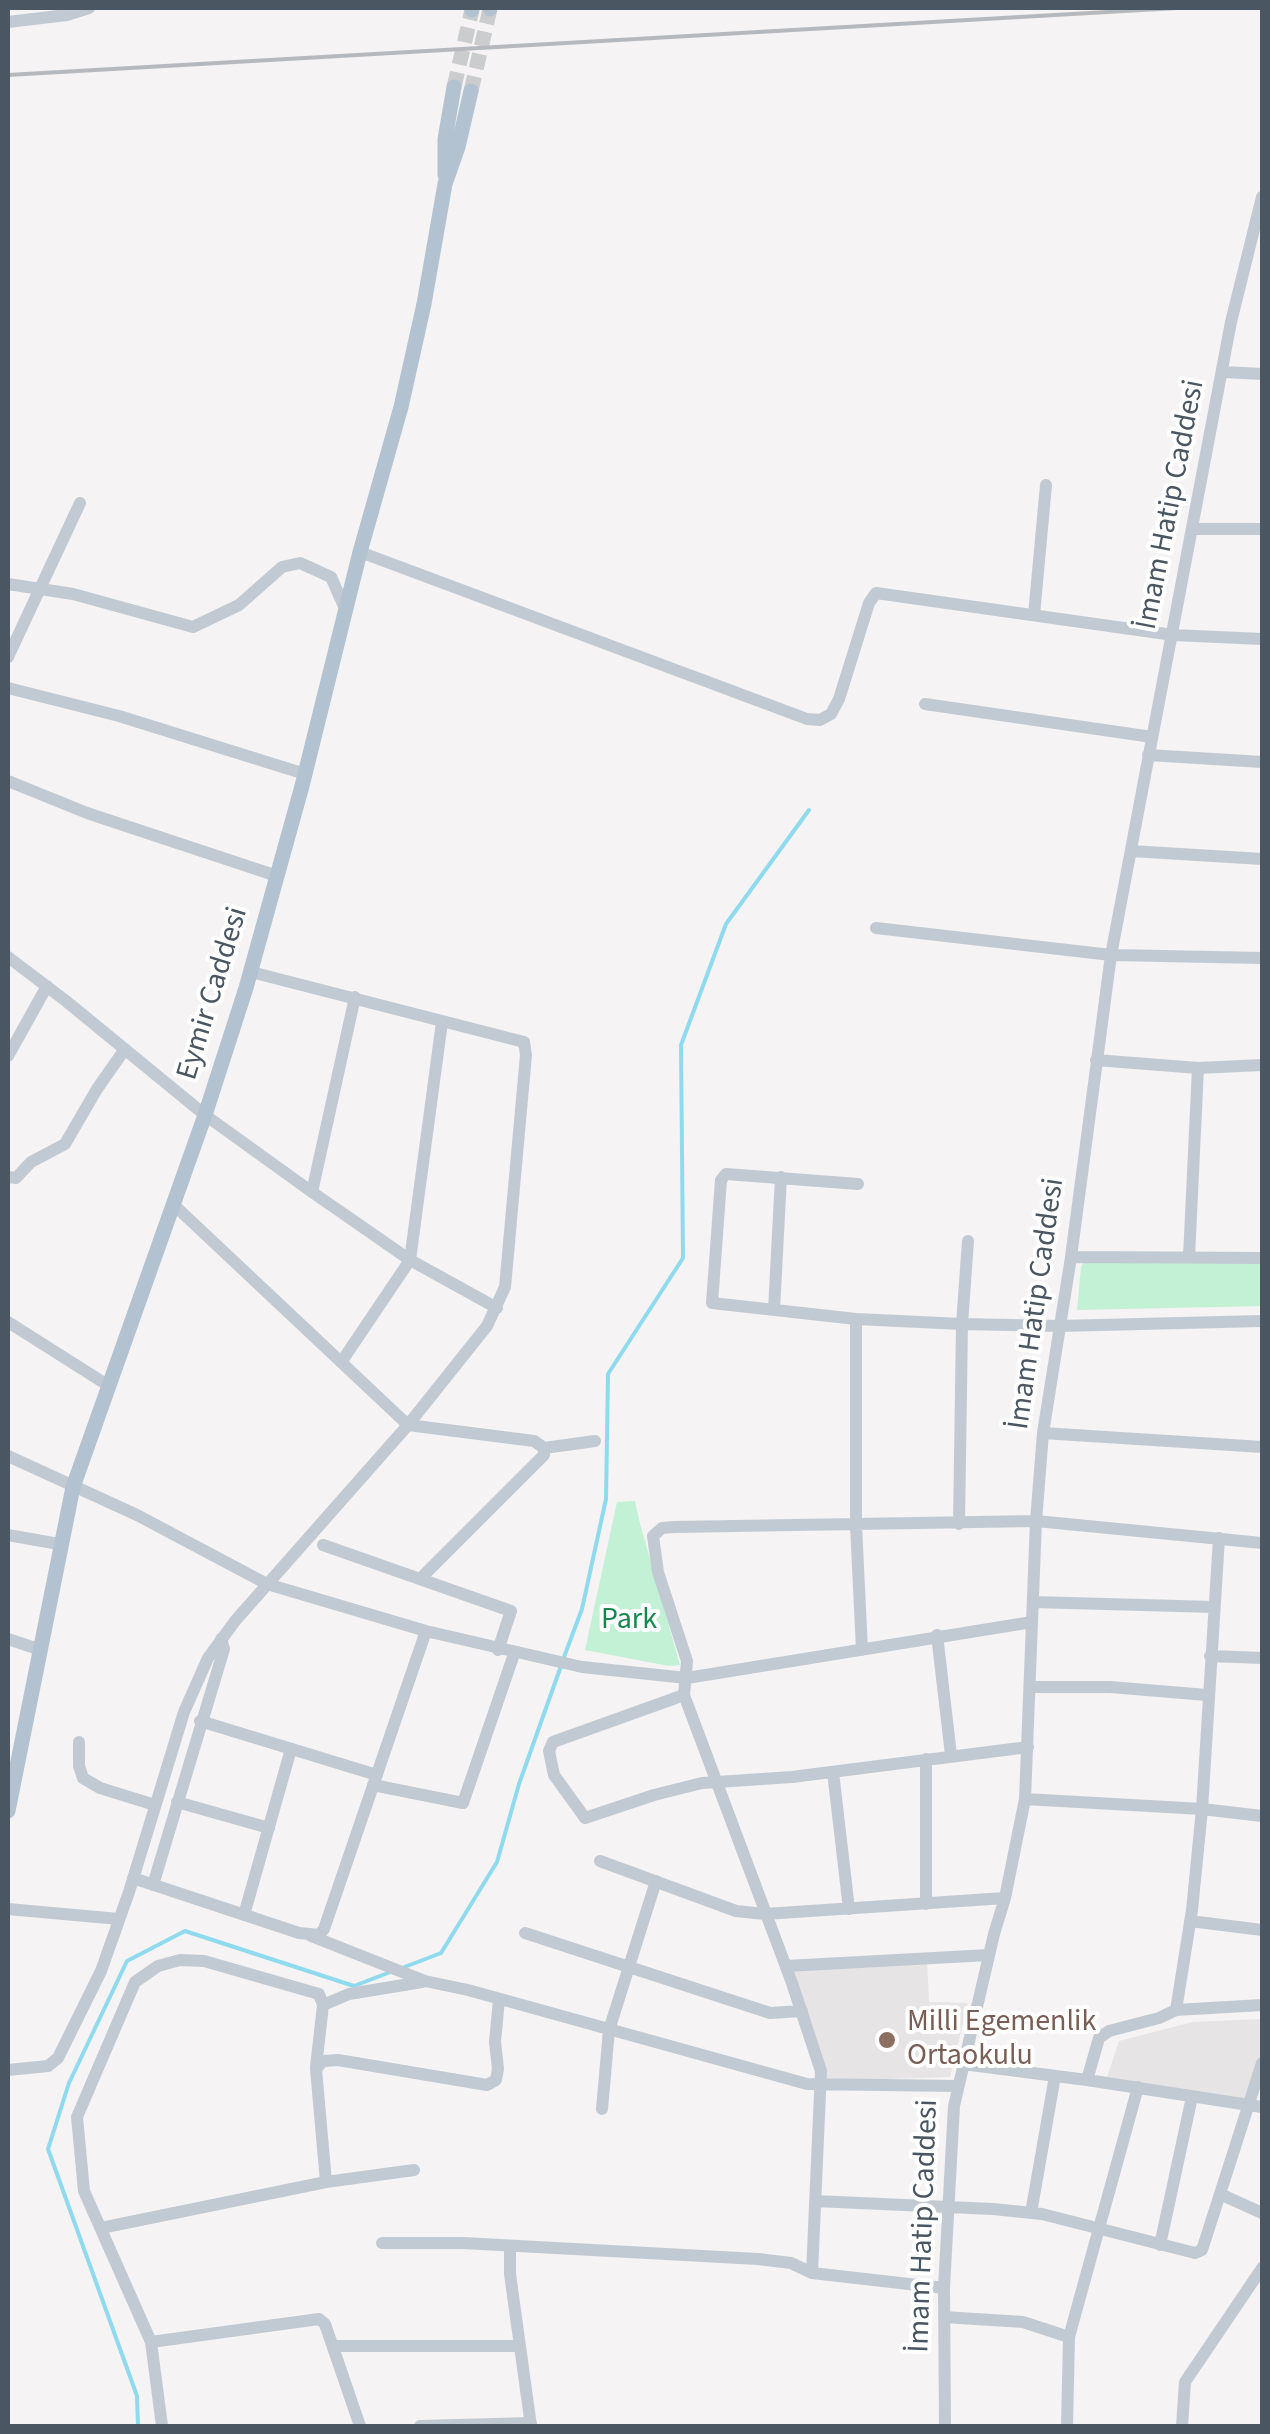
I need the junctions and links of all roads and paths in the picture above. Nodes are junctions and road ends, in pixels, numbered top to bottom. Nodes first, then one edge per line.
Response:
1 (89, 8) edge
2 (8, 22) edge
3 (454, 87) tunnel mouth
4 (471, 91) tunnel mouth
5 (445, 184) junction
6 (1262, 198) edge
7 (1223, 372) junction
8 (1262, 374) edge
9 (1046, 485) dead end
10 (80, 503) dead end
11 (1193, 529) junction
12 (1262, 530) edge
13 (360, 552) junction
14 (8, 584) edge
15 (40, 589) junction
16 (346, 611) junction
17 (1034, 615) junction
18 (1174, 635) junction
19 (1262, 639) edge
20 (8, 658) edge
21 (8, 688) edge
22 (925, 704) dead end
23 (1152, 737) junction
24 (1148, 754) junction
25 (1262, 762) edge
26 (305, 774) junction
27 (8, 781) edge
28 (1131, 850) junction
29 (1262, 858) edge
30 (277, 876) junction
31 (876, 928) dead end
32 (1111, 954) junction
33 (8, 957) edge
34 (1262, 958) edge
35 (250, 972) junction
36 (47, 986) junction
37 (355, 997) junction
38 (442, 1022) junction
39 (125, 1049) junction
40 (8, 1056) edge
41 (1096, 1060) junction
42 (1262, 1065) edge
43 (1198, 1068) junction
44 (205, 1116) junction
45 (8, 1177) edge
46 (781, 1177) junction
47 (858, 1184) dead end
48 (312, 1192) junction
49 (174, 1205) junction
50 (968, 1241) dead end
51 (1071, 1257) junction
52 (1189, 1257) junction
53 (1262, 1258) edge
54 (410, 1260) junction
55 (497, 1308) junction
56 (774, 1310) junction
57 (856, 1319) junction
58 (1262, 1321) edge
59 (8, 1322) edge
60 (962, 1324) junction
61 (1059, 1326) junction
62 (342, 1361) junction
63 (110, 1386) junction
64 (408, 1426) junction
65 (1044, 1432) junction
66 (595, 1441) dead end
67 (1262, 1447) edge
68 (544, 1448) junction
69 (8, 1456) edge
70 (74, 1487) junction
71 (1036, 1521) junction
72 (959, 1524) junction
73 (856, 1526) junction
74 (8, 1536) edge
75 (1220, 1538) junction
76 (1262, 1543) edge
77 (59, 1544) junction
78 (323, 1545) dead end
79 (422, 1577) junction
80 (267, 1584) junction
81 (1033, 1602) junction
82 (1214, 1608) junction
83 (1032, 1622) junction
84 (426, 1631) junction
85 (937, 1635) junction
86 (8, 1639) edge
87 (221, 1639) junction
88 (38, 1650) junction
89 (498, 1650) junction
90 (862, 1650) junction
91 (514, 1654) junction
92 (1210, 1656) junction
93 (1262, 1658) edge
94 (687, 1678) junction
95 (1031, 1687) junction
96 (684, 1695) junction
97 (1207, 1695) junction
98 (200, 1721) junction
99 (79, 1742) dead end
100 (1028, 1747) junction
101 (292, 1748) junction
102 (952, 1755) junction
103 (926, 1759) junction
104 (12, 1762) edge
105 (833, 1772) junction
106 (375, 1780) junction
107 (715, 1782) junction
108 (1025, 1799) junction
109 (8, 1800) edge
110 (177, 1802) junction
111 (155, 1805) junction
112 (1202, 1809) junction
113 (1262, 1816) edge
114 (268, 1828) junction
115 (600, 1861) dead end
116 (133, 1878) junction
117 (656, 1881) junction
118 (153, 1885) junction
119 (1005, 1898) junction
120 (926, 1904) junction
121 (8, 1908) edge
122 (848, 1908) junction
123 (766, 1914) junction
124 (244, 1915) junction
125 (119, 1919) junction
126 (1190, 1921) junction
127 (1262, 1930) edge
128 (525, 1933) dead end
129 (311, 1936) junction
130 (989, 1955) junction
131 (629, 1966) junction
132 (786, 1966) junction
133 (425, 1982) junction
134 (500, 1999) junction
135 (323, 2005) junction
136 (1262, 2005) edge
137 (1176, 2010) junction
138 (802, 2011) junction
139 (609, 2030) junction
140 (1262, 2063) edge
141 (963, 2064) junction
142 (316, 2068) junction
143 (8, 2070) edge
144 (1055, 2076) junction
145 (1086, 2080) junction
146 (822, 2084) junction
147 (956, 2086) junction
148 (1138, 2087) junction
149 (1192, 2097) junction
150 (1256, 2106) edge
151 (602, 2109) dead end
152 (414, 2170) dead end
153 (326, 2182) junction
154 (1220, 2194) junction
155 (815, 2201) junction
156 (948, 2206) junction
157 (1031, 2213) junction
158 (1262, 2213) edge
159 (101, 2228) junction
160 (1100, 2228) junction
161 (382, 2244) dead end
162 (1160, 2245) junction
163 (510, 2246) junction
164 (1262, 2268) edge
165 (812, 2273) junction
166 (944, 2288) junction
167 (944, 2317) junction
168 (1069, 2337) junction
169 (150, 2342) junction
170 (333, 2346) junction
171 (520, 2346) junction
172 (531, 2424) edge
173 (162, 2426) edge
174 (360, 2426) edge
175 (420, 2426) edge
176 (945, 2426) edge
177 (1067, 2426) edge
178 (1182, 2426) edge

1 - 2 street
3 - 5 main road, Eymir Caddesi
4 - 5 main road, Eymir Caddesi
5 - 13 main road, Eymir Caddesi
6 - 7 street, İmam Hatip Caddesi
7 - 8 street
7 - 11 street, İmam Hatip Caddesi
9 - 17 street
10 - 15 street
11 - 12 street
11 - 18 street, İmam Hatip Caddesi
13 - 16 main road, Eymir Caddesi
13 - 17 street
14 - 15 street
15 - 16 street
15 - 20 street
16 - 26 main road, Eymir Caddesi
17 - 18 street
18 - 19 street
18 - 23 street, İmam Hatip Caddesi
21 - 26 street
22 - 23 street
23 - 24 street, İmam Hatip Caddesi
24 - 25 street
24 - 28 street, İmam Hatip Caddesi
26 - 30 main road, Eymir Caddesi
27 - 30 street
28 - 29 street
28 - 32 street, İmam Hatip Caddesi
30 - 35 main road, Eymir Caddesi
31 - 32 street
32 - 34 street
32 - 41 street, İmam Hatip Caddesi
33 - 36 street
35 - 37 street
35 - 44 main road, Eymir Caddesi
36 - 39 street
36 - 40 street
37 - 38 street
37 - 48 street
38 - 54 street
38 - 55 street
39 - 44 street
39 - 45 street
41 - 43 street
41 - 51 street, İmam Hatip Caddesi
42 - 43 street
43 - 52 street
44 - 48 street
44 - 49 main road, Eymir Caddesi
46 - 47 street
46 - 56 street
46 - 56 street
48 - 54 street
49 - 62 street
49 - 63 main road, Eymir Caddesi
50 - 60 street
51 - 52 street
51 - 61 street, İmam Hatip Caddesi
52 - 53 street
54 - 55 street
54 - 62 street
55 - 64 street
56 - 57 street
57 - 60 street
57 - 73 street
58 - 61 street
59 - 63 street
60 - 61 street
60 - 72 street
61 - 65 street, İmam Hatip Caddesi
62 - 64 street
63 - 70 main road, Eymir Caddesi
64 - 68 street
64 - 80 street
65 - 67 street
65 - 71 street, İmam Hatip Caddesi
66 - 68 street
68 - 79 street
69 - 70 street
70 - 77 main road, Eymir Caddesi
70 - 80 street
71 - 72 street
71 - 75 street
71 - 81 street, İmam Hatip Caddesi
72 - 73 street
73 - 90 street
73 - 94 street
74 - 77 street
75 - 76 street
75 - 82 street
77 - 88 main road, Eymir Caddesi
78 - 79 street
79 - 89 street
80 - 84 street
80 - 87 street
81 - 82 street
81 - 83 street, İmam Hatip Caddesi
82 - 92 street
83 - 85 street
83 - 95 street, İmam Hatip Caddesi
84 - 89 street
84 - 106 street
85 - 90 street
85 - 102 street
86 - 88 street
87 - 98 street
87 - 111 street
88 - 104 main road, Eymir Caddesi
89 - 91 street
90 - 94 street
91 - 94 street
91 - 106 street
92 - 93 street
92 - 97 street
94 - 96 street
95 - 97 street
95 - 100 street, İmam Hatip Caddesi
96 - 107 street
96 - 107 street
97 - 112 street
98 - 101 street
98 - 110 street
99 - 111 street
100 - 102 street
100 - 108 street, İmam Hatip Caddesi
101 - 106 street
101 - 114 street
102 - 103 street
103 - 105 street
103 - 120 street
104 - 109 main road, Eymir Caddesi
105 - 107 street
105 - 122 street
106 - 129 street
107 - 123 street
108 - 112 street
108 - 119 street, İmam Hatip Caddesi
110 - 114 street
110 - 118 street
111 - 116 street
112 - 113 street
112 - 126 street
114 - 124 street
115 - 117 street
116 - 118 street
116 - 125 street
117 - 123 street
117 - 131 street
118 - 124 street
119 - 120 street
119 - 130 street, İmam Hatip Caddesi
120 - 122 street
121 - 125 street
122 - 123 street
123 - 132 street
124 - 129 street
125 - 143 street
126 - 127 street
126 - 137 street
128 - 131 street
129 - 133 street
130 - 132 street
130 - 141 street, İmam Hatip Caddesi
131 - 138 street
131 - 139 street
132 - 138 street
133 - 134 street
133 - 135 street
134 - 139 street
134 - 142 street
135 - 142 street
135 - 159 street
136 - 137 street
137 - 145 street
138 - 146 street
139 - 146 street
139 - 151 street
140 - 150 street
141 - 144 street
141 - 147 street, İmam Hatip Caddesi
142 - 153 street
144 - 145 street
144 - 157 street
145 - 148 street
146 - 147 street
146 - 155 street
147 - 156 street, İmam Hatip Caddesi
148 - 149 street
148 - 160 street
149 - 150 street
149 - 162 street
150 - 154 street
152 - 153 street
153 - 159 street
154 - 158 street
154 - 162 street
155 - 156 street
155 - 165 street
156 - 157 street
156 - 166 street, İmam Hatip Caddesi
157 - 160 street
159 - 169 street
160 - 162 street
160 - 168 street
161 - 163 street
163 - 165 street
163 - 171 street
164 - 178 street
165 - 166 street
166 - 167 street, İmam Hatip Caddesi
167 - 168 street
167 - 176 street, İmam Hatip Caddesi
168 - 177 street
169 - 170 street
169 - 173 street
170 - 171 street
170 - 174 street
171 - 172 street
172 - 175 street

